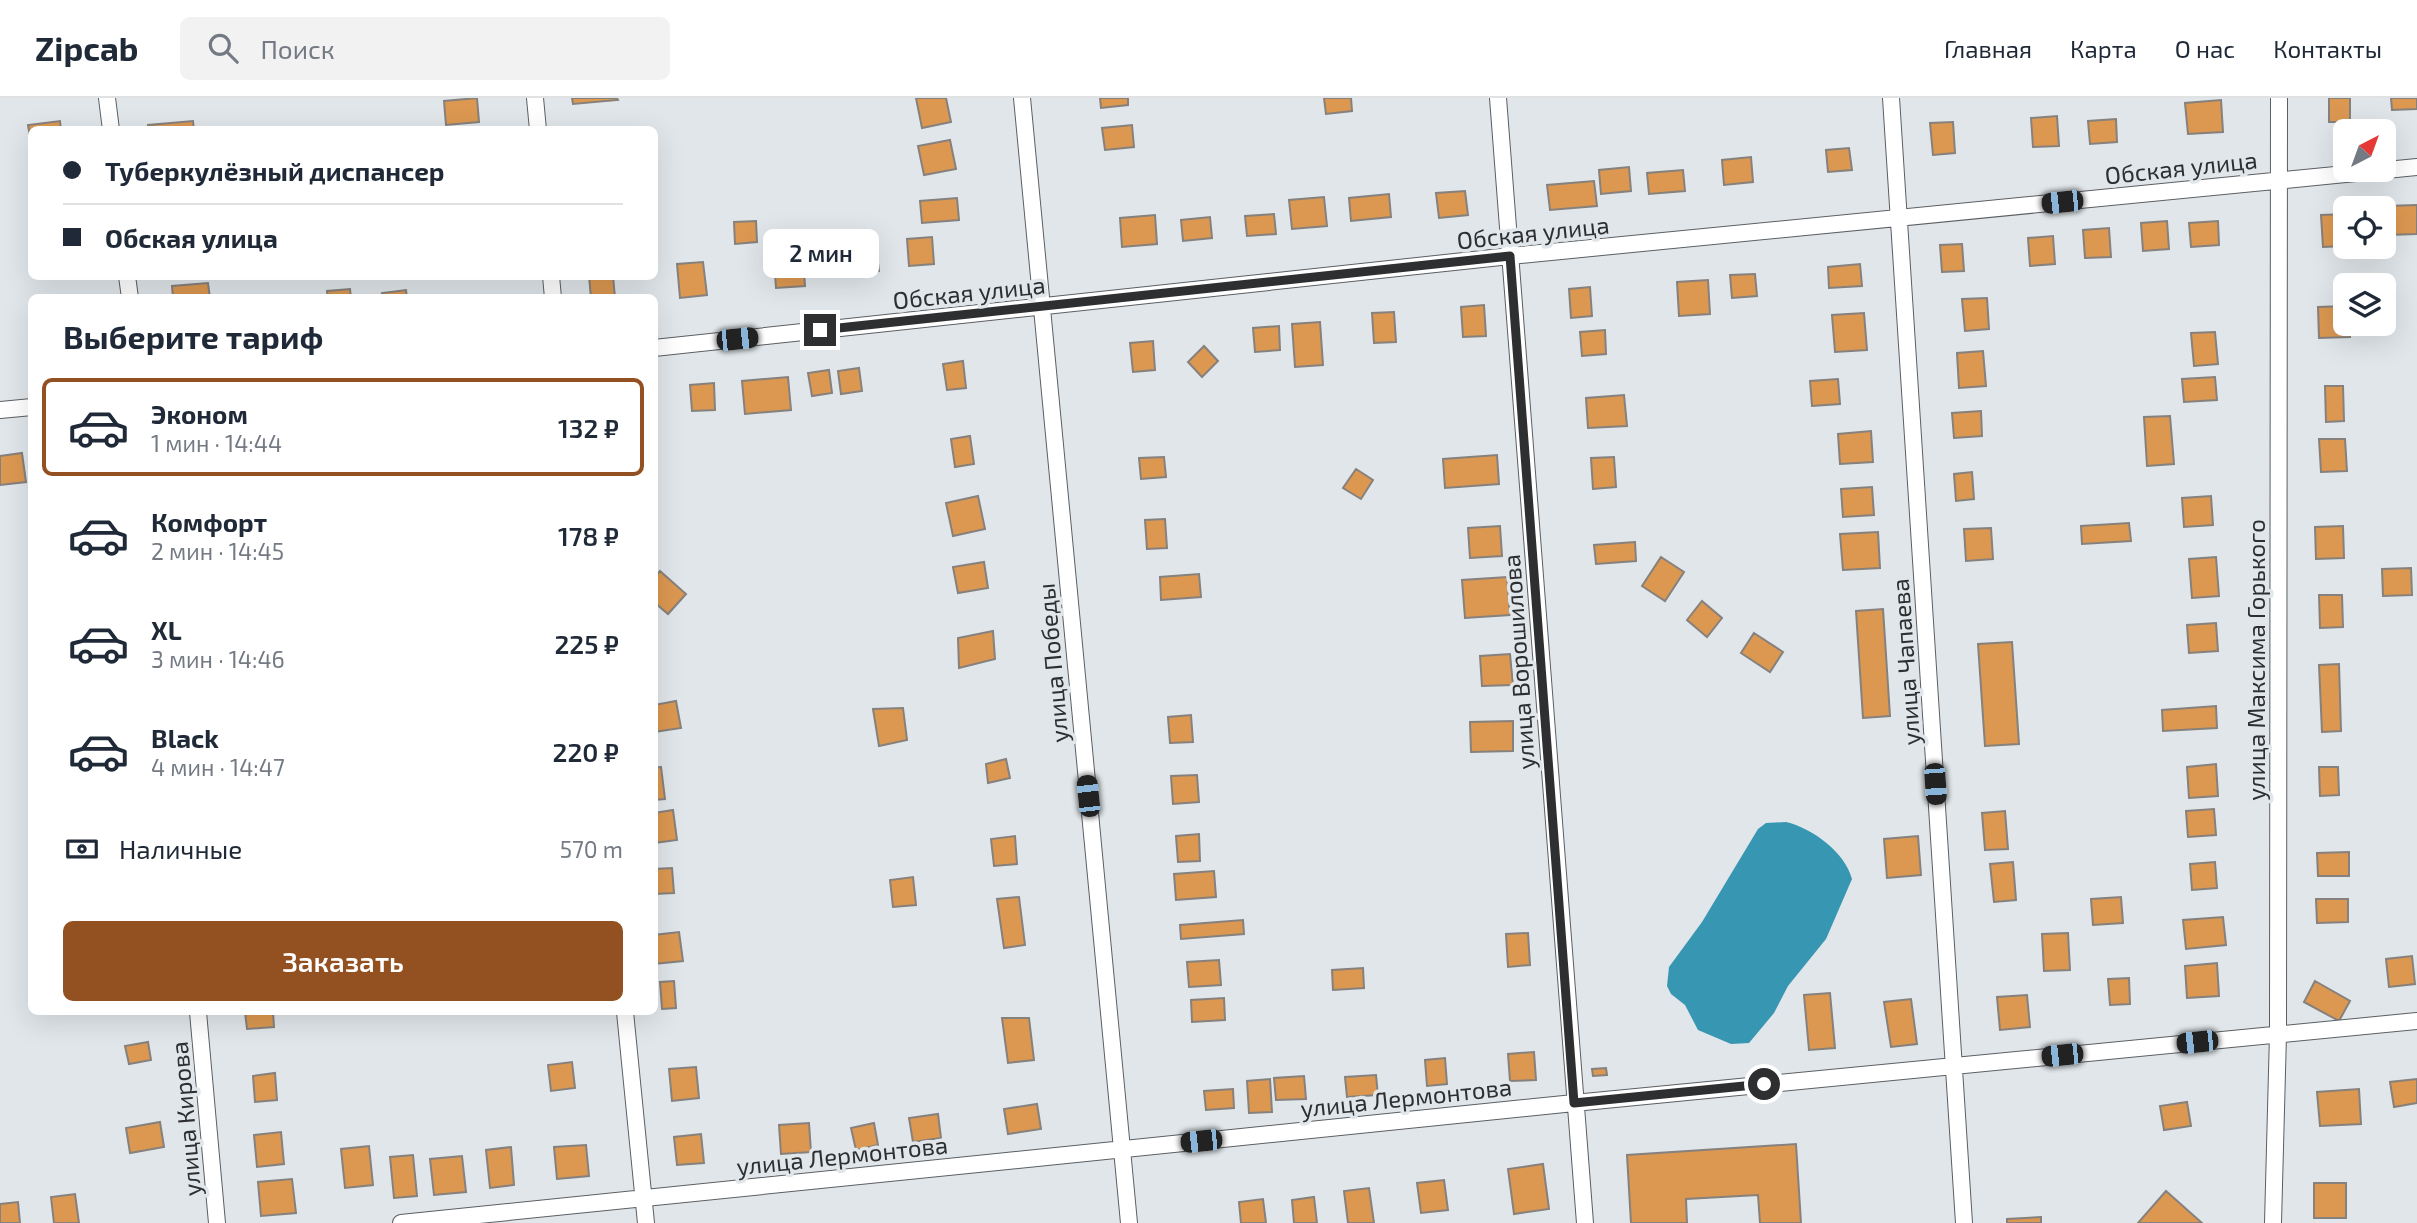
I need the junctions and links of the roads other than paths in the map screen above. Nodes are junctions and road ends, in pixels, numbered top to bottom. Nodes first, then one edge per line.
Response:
1 (107, 98) edge
2 (535, 98) edge
3 (1022, 98) edge
4 (1498, 98) edge
5 (1891, 98) edge
6 (2278, 98) edge
7 (110, 126) edge
8 (537, 126) edge
9 (2417, 167) edge
10 (2279, 180) junction
11 (1899, 218) junction
12 (1510, 256) junction
13 (1042, 307) junction
14 (658, 348) edge
15 (28, 407) edge
16 (0, 410) edge
17 (198, 1015) edge
18 (625, 1015) edge
19 (2417, 1021) edge
20 (2278, 1034) junction
21 (1954, 1066) junction
22 (1574, 1103) junction
23 (1121, 1149) junction
24 (644, 1198) junction
25 (217, 1223) edge
26 (401, 1223) edge
27 (646, 1223) edge
28 (1129, 1223) edge
29 (1584, 1223) edge
30 (1964, 1223) edge
31 (2273, 1223) edge

1 - 7 street
2 - 8 street
3 - 13 street, улица Победы
4 - 12 street, улица Ворошилова
5 - 11 street, улица Чапаева
6 - 10 street, улица Максима Горького
9 - 10 street, Обская улица
10 - 11 street, Обская улица
10 - 20 street, улица Максима Горького
11 - 12 street, Обская улица
11 - 21 street, улица Чапаева
12 - 13 street, Обская улица
12 - 22 street, улица Ворошилова
13 - 14 street, Обская улица
13 - 23 street, улица Победы
15 - 16 street
17 - 25 street, улица Кирова
18 - 24 street
19 - 20 street, улица Лермонтова
20 - 21 street, улица Лермонтова
20 - 31 street, улица Максима Горького
21 - 22 street, улица Лермонтова
21 - 30 street, улица Чапаева
22 - 23 street, улица Лермонтова
22 - 29 street, улица Ворошилова
23 - 24 street, улица Лермонтова
23 - 28 street, улица Победы
24 - 26 street, улица Лермонтова
24 - 27 street

